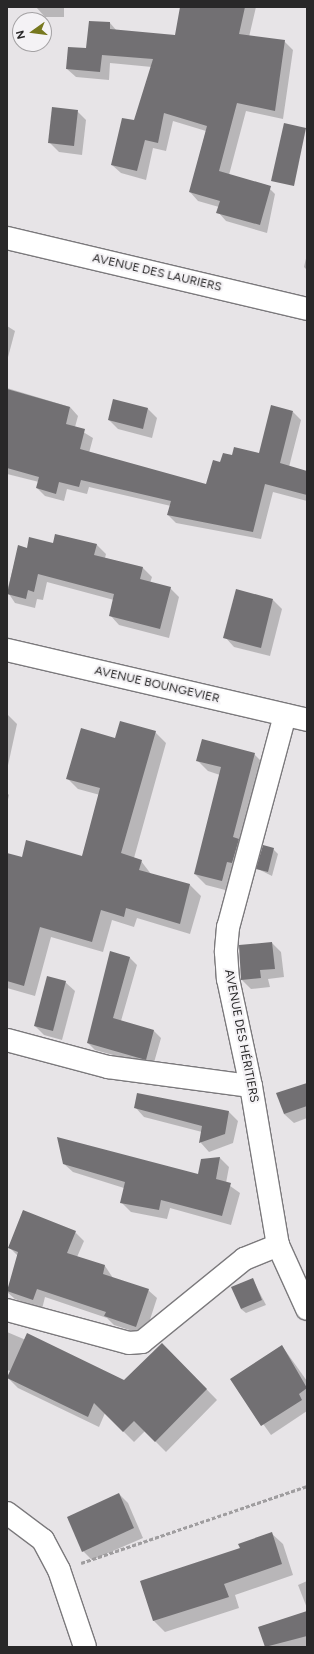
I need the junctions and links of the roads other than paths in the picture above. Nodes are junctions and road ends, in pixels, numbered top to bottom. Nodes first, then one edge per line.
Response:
1 (7, 238) edge
2 (307, 309) edge
3 (7, 650) edge
4 (285, 715) junction
5 (307, 720) edge
6 (7, 1040) edge
7 (251, 1086) junction
8 (278, 1245) junction
9 (307, 1309) edge
10 (7, 1310) edge
11 (7, 1513) edge
12 (85, 1647) edge

1 - 2 street, AVENUE DES LAURIERS
3 - 4 street, AVENUE BOUNGEVIER
4 - 5 street, AVENUE BOUNGEVIER
4 - 7 street, AVENUE DES HÉRITIERS
6 - 7 street
7 - 8 street, AVENUE DES HÉRITIERS
8 - 9 street, AVENUE DES HÉRITIERS
8 - 10 street
11 - 12 street

